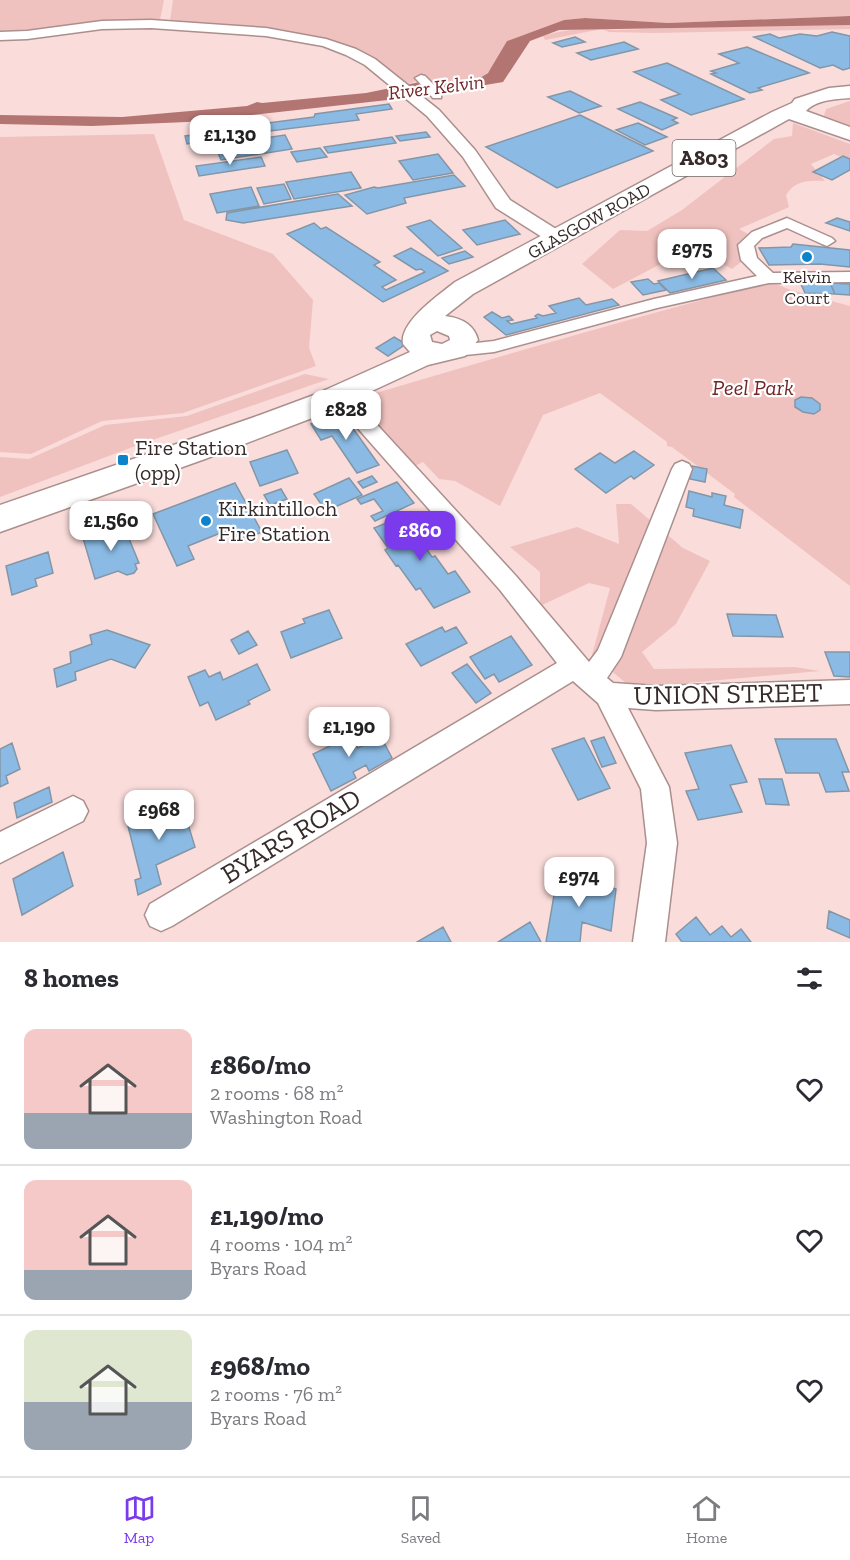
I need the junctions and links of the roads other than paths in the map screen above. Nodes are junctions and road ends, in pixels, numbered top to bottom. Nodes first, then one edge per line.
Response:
1 (0, 36) edge
2 (421, 78) dead end
3 (846, 93) edge
4 (437, 94) dead end
5 (801, 109) junction
6 (768, 123) junction
7 (828, 126) junction
8 (850, 134) edge
9 (557, 238) junction
10 (827, 241) dead end
11 (769, 278) junction
12 (850, 278) edge
13 (437, 338) junction
14 (340, 396) junction
15 (682, 469) dead end
16 (0, 519) edge
17 (591, 680) junction
18 (850, 692) edge
19 (73, 811) dead end
20 (0, 848) edge
21 (161, 915) dead end
22 (649, 942) edge

1 - 9 street
2 - 4 street
3 - 5 main road, GLASGOW ROAD / A803
5 - 6 main road, GLASGOW ROAD / A803
5 - 7 main road
6 - 7 main road
6 - 9 main road, GLASGOW ROAD / A803
7 - 8 main road
9 - 13 main road, GLASGOW ROAD / A803
10 - 11 street
11 - 12 street
11 - 13 street
13 - 14 main road, GLASGOW ROAD / A803
14 - 16 main road, GLASGOW ROAD / A803
14 - 17 street
15 - 17 street
17 - 18 street, UNION STREET
17 - 21 street, BYARS ROAD
17 - 22 street
19 - 20 street

